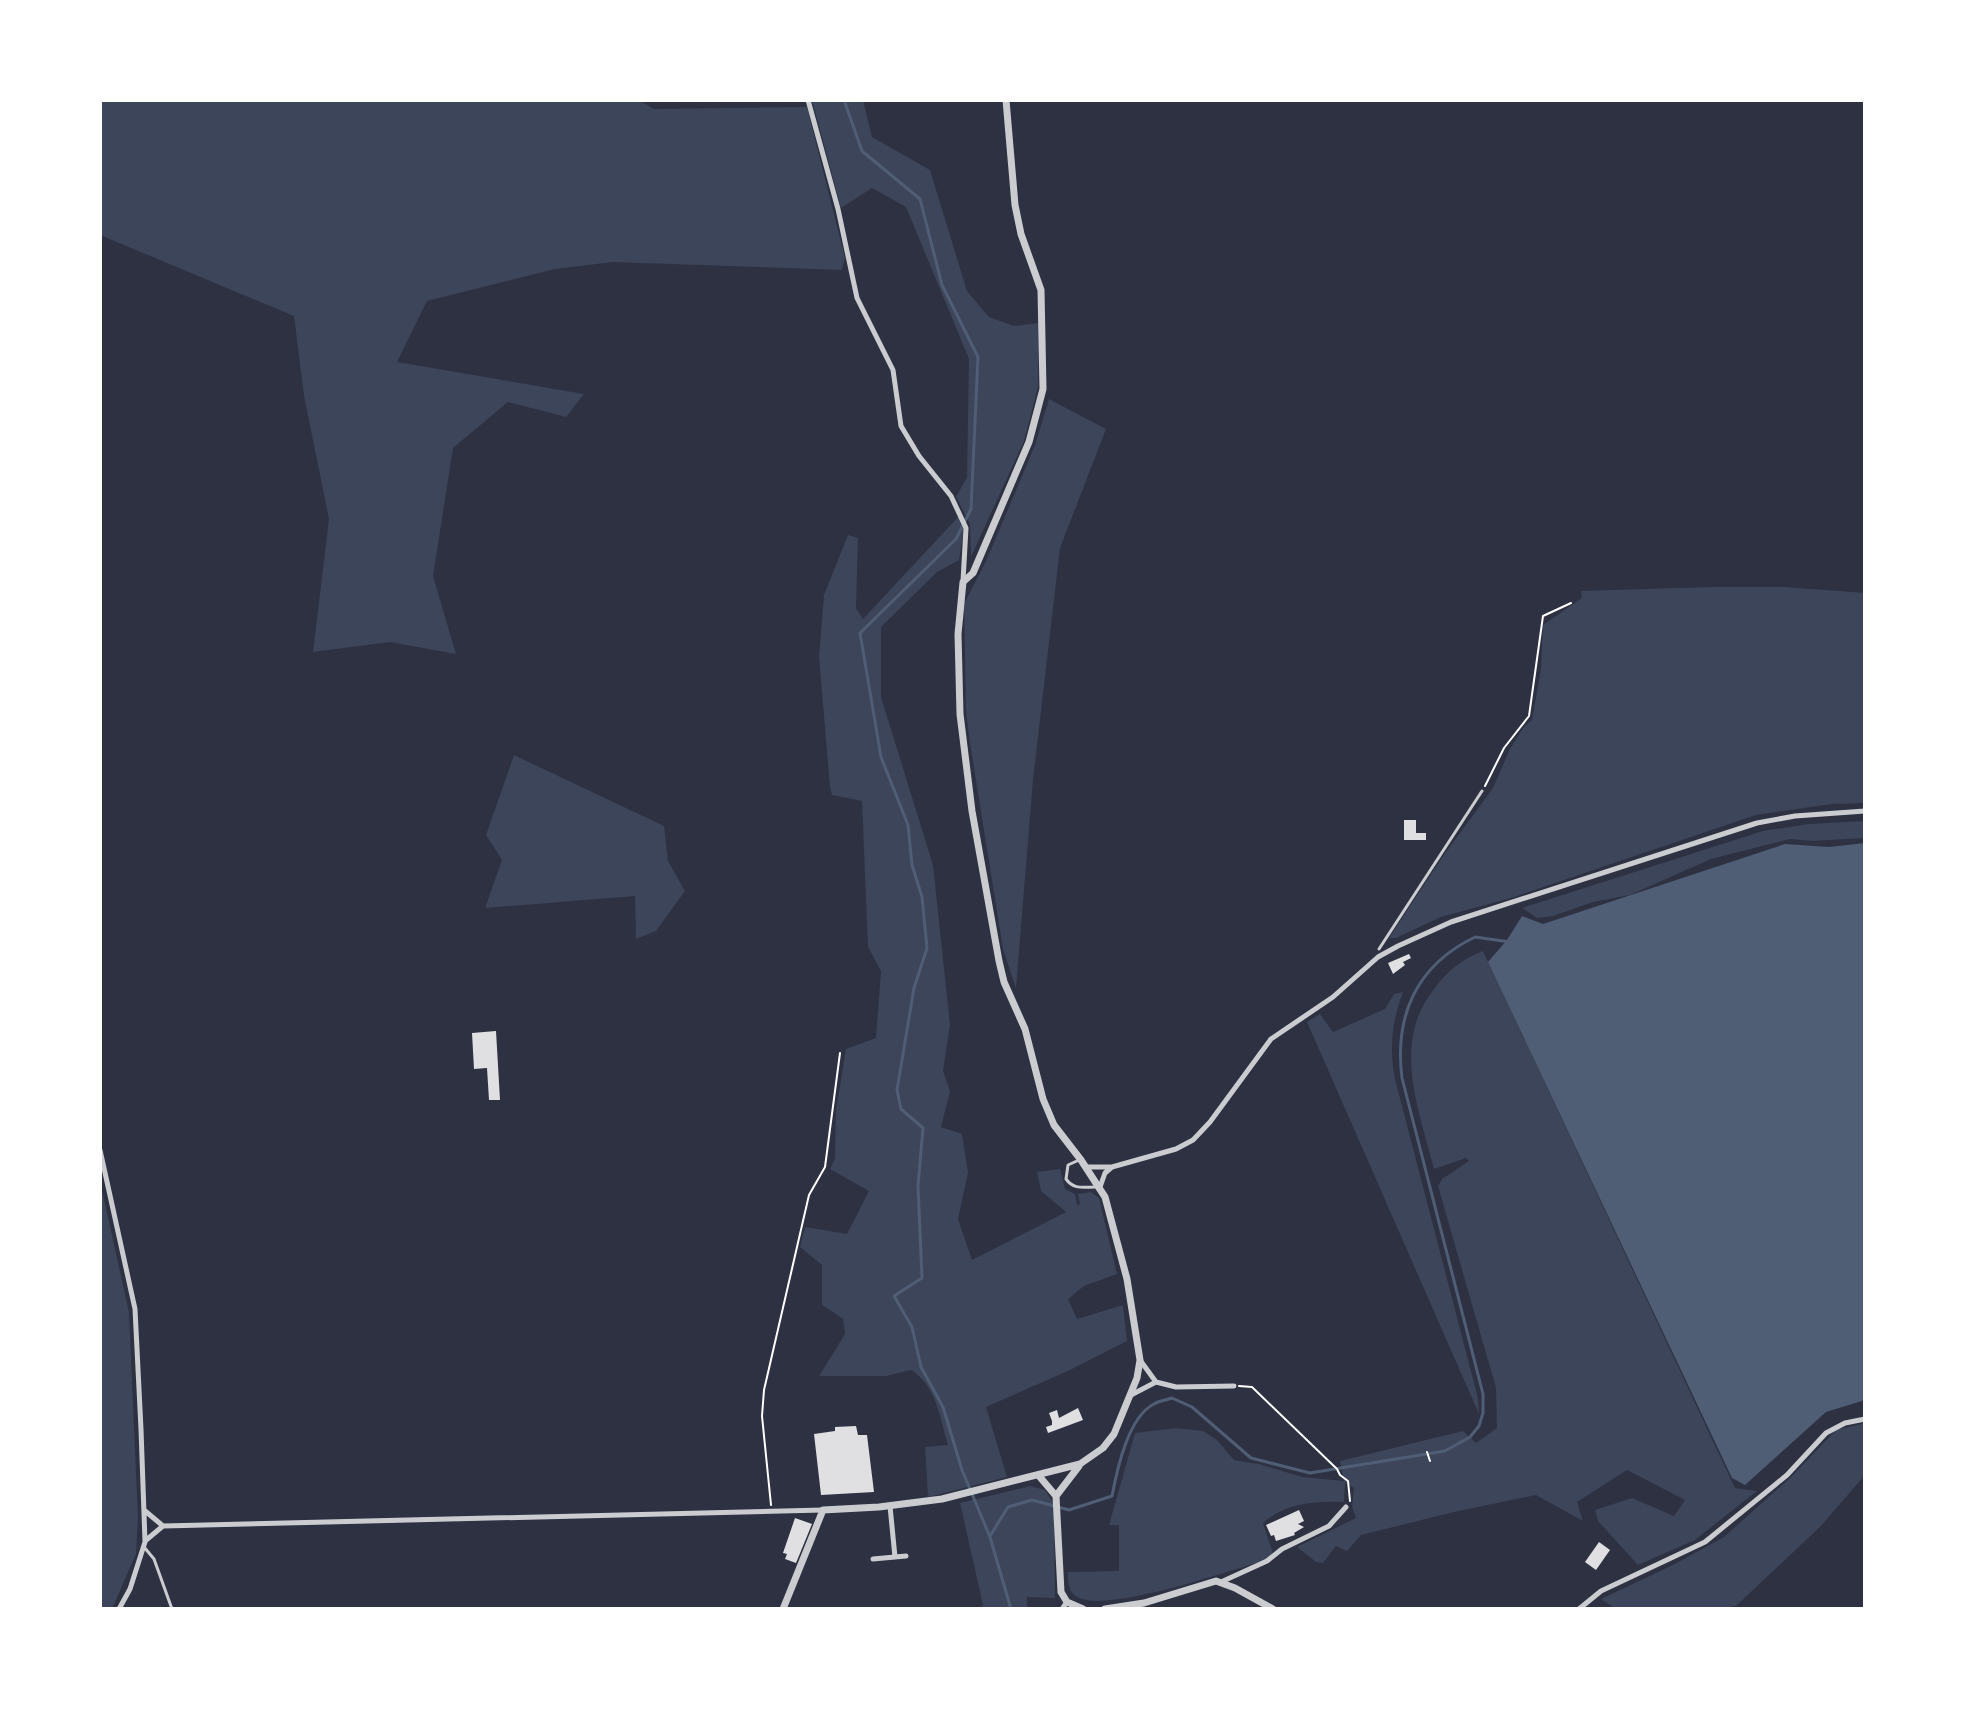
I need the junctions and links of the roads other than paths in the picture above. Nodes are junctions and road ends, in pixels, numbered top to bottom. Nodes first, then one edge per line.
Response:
1 (808, 100) edge
2 (1006, 100) edge
3 (963, 582) junction
4 (1482, 791) road end
5 (1865, 811) edge
6 (1379, 949) dead end
7 (100, 1150) edge
8 (1084, 1163) junction
9 (1112, 1167) junction
10 (1100, 1187) junction
11 (1140, 1360) junction
12 (1156, 1382) junction
13 (1234, 1386) road end
14 (1130, 1395) junction
15 (1865, 1419) edge
16 (1080, 1464) junction
17 (1039, 1476) junction
18 (1056, 1497) junction
19 (890, 1506) junction
20 (1346, 1507) dead end
21 (144, 1510) junction
22 (823, 1510) junction
23 (163, 1526) junction
24 (144, 1544) junction
25 (906, 1556) dead end
26 (895, 1557) junction
27 (873, 1559) dead end
28 (1221, 1582) junction
29 (1065, 1606) edge
30 (119, 1609) edge
31 (172, 1609) edge
32 (783, 1609) edge
33 (1083, 1609) edge
34 (1105, 1609) edge
35 (1273, 1609) edge
36 (1579, 1609) edge

1 - 3 street
2 - 3 street
3 - 8 street
4 - 6 lane
5 - 9 street
7 - 21 street
8 - 9 street
8 - 10 street
8 - 10 lane
9 - 10 street
10 - 11 street
11 - 12 street
11 - 14 street
12 - 13 street
12 - 14 street
14 - 16 street
15 - 36 street
16 - 17 street
16 - 18 street
17 - 18 street
17 - 19 street
18 - 29 street
19 - 22 street
19 - 26 street
20 - 28 street
21 - 23 street
21 - 24 street
22 - 23 street
22 - 32 street
23 - 24 street
24 - 30 street
24 - 31 lane
25 - 26 street
26 - 27 street
28 - 34 street
28 - 35 street
29 - 33 street

